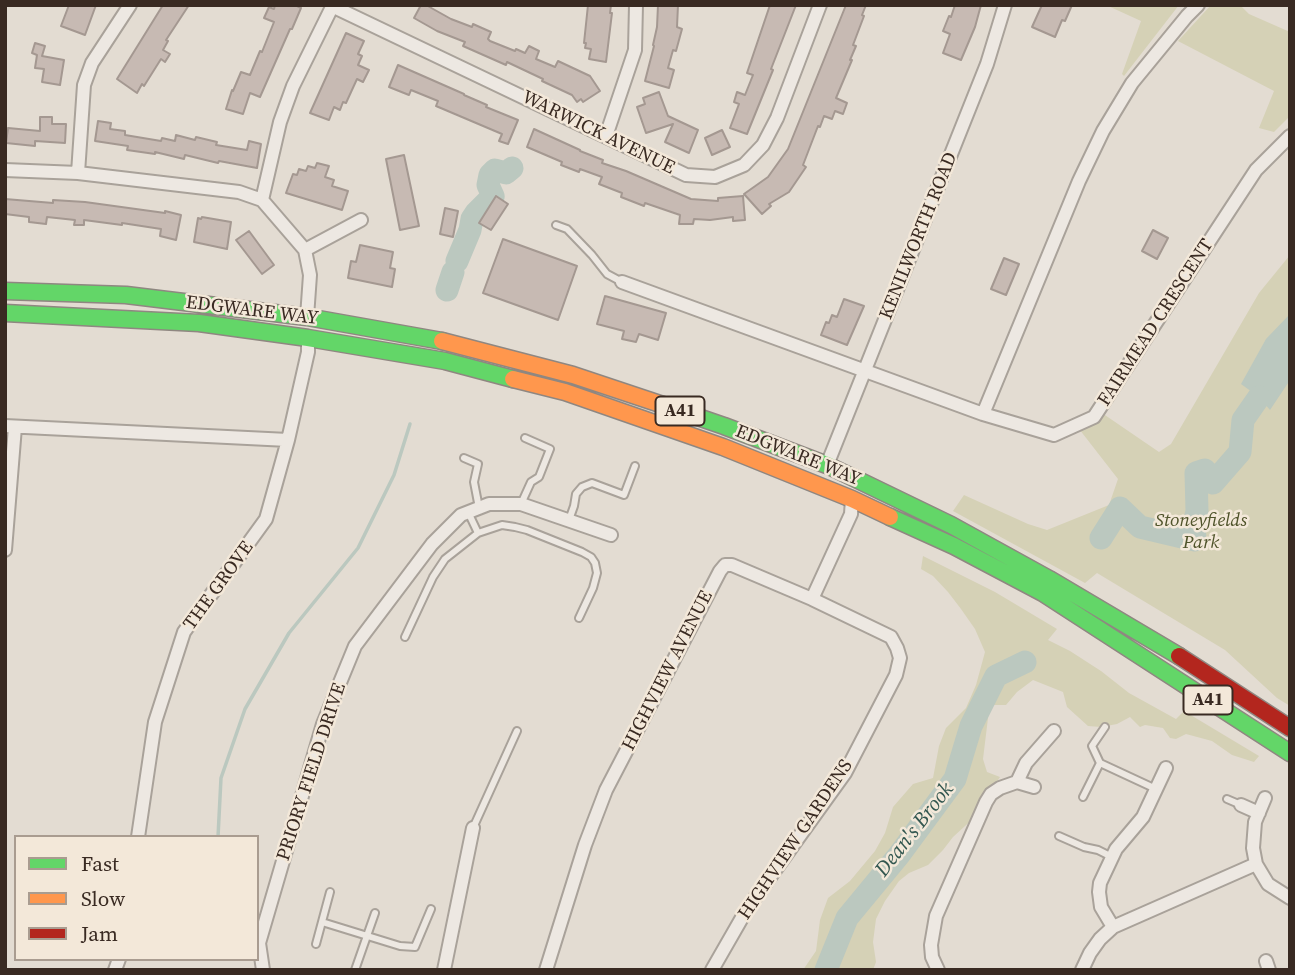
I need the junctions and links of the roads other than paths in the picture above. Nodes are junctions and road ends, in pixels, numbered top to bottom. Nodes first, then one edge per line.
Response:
1 (130, 5) edge
2 (636, 5) edge
3 (820, 5) edge
4 (1005, 5) edge
5 (1198, 5) edge
6 (332, 6) edge
7 (606, 136) junction
8 (1290, 136) edge
9 (5, 170) edge
10 (78, 173) junction
11 (262, 200) junction
12 (361, 220) dead end
13 (556, 225) dead end
14 (305, 250) junction
15 (622, 282) joint
16 (5, 291) edge
17 (5, 313) edge
18 (307, 317) junction
19 (309, 338) junction
20 (865, 371) junction
21 (983, 414) junction
22 (10, 426) edge
23 (525, 438) dead end
24 (288, 440) junction
25 (464, 458) dead end
26 (635, 466) dead end
27 (827, 466) junction
28 (852, 499) junction
29 (521, 504) junction
30 (473, 510) junction
31 (569, 520) junction
32 (478, 533) junction
33 (611, 535) dead end
34 (5, 550) edge
35 (812, 599) junction
36 (579, 618) dead end
37 (405, 637) dead end
38 (1105, 727) dead end
39 (1290, 728) edge
40 (517, 731) dead end
41 (1054, 731) dead end
42 (1290, 753) edge
43 (1100, 763) junction
44 (1166, 768) dead end
45 (1017, 782) junction
46 (1034, 787) dead end
47 (1156, 789) junction
48 (1083, 797) dead end
49 (1265, 798) dead end
50 (1227, 799) dead end
51 (1241, 805) joint
52 (1259, 813) junction
53 (473, 828) joint
54 (138, 835) edge
55 (1059, 836) dead end
56 (1112, 857) junction
57 (1256, 864) junction
58 (330, 892) dead end
59 (1290, 898) edge
60 (431, 909) dead end
61 (375, 913) dead end
62 (322, 922) junction
63 (1113, 927) junction
64 (367, 937) junction
65 (316, 944) dead end
66 (1085, 963) edge
67 (263, 970) edge
68 (355, 970) edge
69 (444, 970) edge
70 (546, 970) edge
71 (712, 970) edge
72 (938, 970) edge

1 - 10 street
2 - 7 street
3 - 7 street, WARWICK AVENUE
4 - 20 street, KENILWORTH ROAD
5 - 21 street
6 - 7 street, WARWICK AVENUE
6 - 11 street
8 - 21 street, FAIRMEAD CRESCENT
9 - 10 street
10 - 11 street
11 - 14 street
12 - 14 street
13 - 15 lane
14 - 18 street
15 - 20 street, FAIRMEAD CRESCENT
16 - 18 highway, EDGWARE WAY / A41
17 - 19 highway, EDGWARE WAY / A41
18 - 27 highway, EDGWARE WAY / A41
19 - 24 street, THE GROVE
19 - 28 highway, EDGWARE WAY / A41
20 - 21 street, FAIRMEAD CRESCENT
20 - 27 street, KENILWORTH ROAD
22 - 24 street
22 - 34 street
23 - 29 lane
24 - 54 street, THE GROVE
25 - 30 lane
26 - 31 lane
27 - 39 highway, EDGWARE WAY / A41
28 - 35 street
28 - 42 highway, EDGWARE WAY / A41
29 - 30 street
29 - 31 street
30 - 32 lane
30 - 67 street, PRIORY FIELD DRIVE
31 - 33 street
32 - 36 lane
32 - 37 lane
35 - 70 street, HIGHVIEW AVENUE
35 - 71 street, HIGHVIEW GARDENS
38 - 43 lane
40 - 53 lane
41 - 45 street
43 - 47 lane
43 - 48 lane
44 - 47 street
45 - 46 street
45 - 72 street
47 - 56 street
49 - 52 street
50 - 51 lane
51 - 52 street
52 - 57 street
53 - 69 street
55 - 56 lane
56 - 63 street
57 - 59 street
57 - 63 street
58 - 62 lane
60 - 64 lane
61 - 64 lane
62 - 64 lane
62 - 65 lane
63 - 66 street
64 - 68 lane

